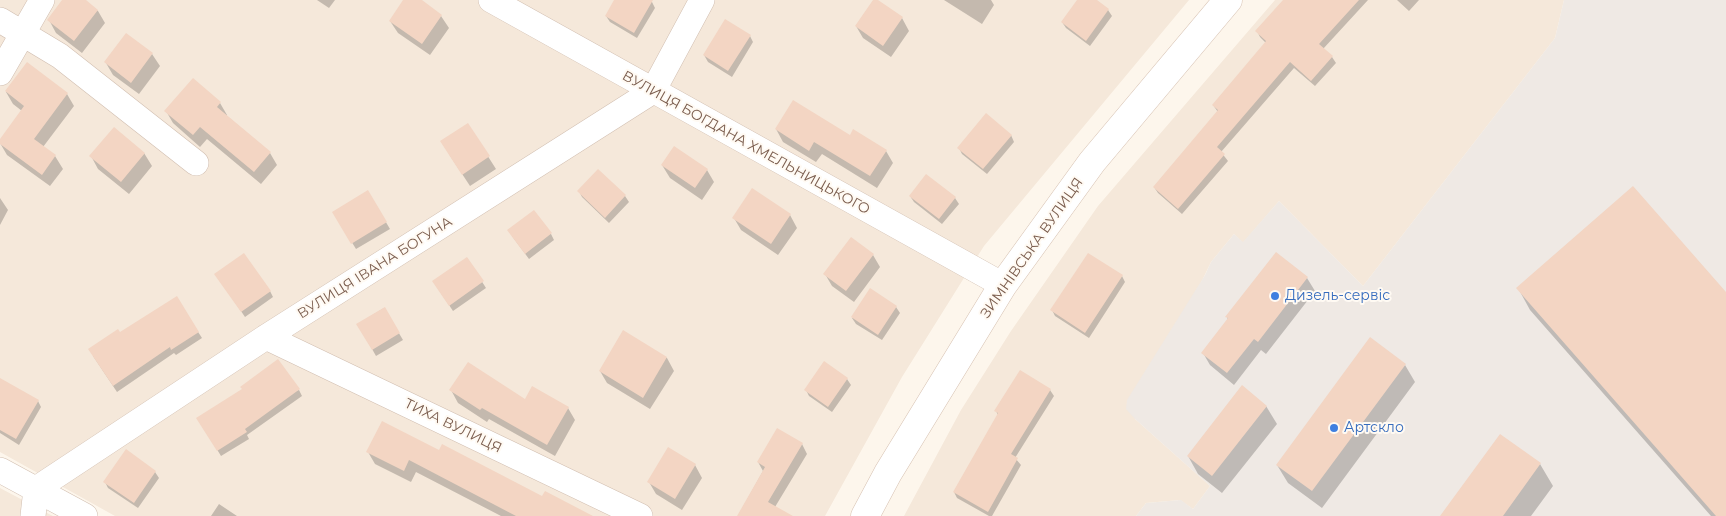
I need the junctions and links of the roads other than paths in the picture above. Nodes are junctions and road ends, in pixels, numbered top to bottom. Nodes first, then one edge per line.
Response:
1 (42, 0) edge
2 (491, 0) edge
3 (702, 0) edge
4 (1228, 0) edge
5 (0, 20) edge
6 (23, 32) junction
7 (0, 73) edge
8 (653, 92) junction
9 (196, 163) dead end
10 (1003, 286) junction
11 (266, 337) junction
12 (0, 470) edge
13 (36, 489) junction
14 (33, 516) edge
15 (85, 516) edge
16 (640, 516) edge
17 (865, 516) edge

1 - 6 street
2 - 8 street, ВУЛИЦЯ БОГДАНА ХМЕЛЬНИЦЬКОГО
3 - 8 street, ВУЛИЦЯ ІВАНА БОГУНА
4 - 10 main road, ЗИМНІВСЬКА ВУЛИЦЯ
5 - 6 street
6 - 7 street
6 - 9 street
8 - 10 street, ВУЛИЦЯ БОГДАНА ХМЕЛЬНИЦЬКОГО
8 - 11 street, ВУЛИЦЯ ІВАНА БОГУНА
10 - 17 main road, ЗИМНІВСЬКА ВУЛИЦЯ
11 - 13 street, ВУЛИЦЯ ІВАНА БОГУНА
11 - 16 street, ТИХА ВУЛИЦЯ
12 - 13 street
13 - 14 street
13 - 15 street

